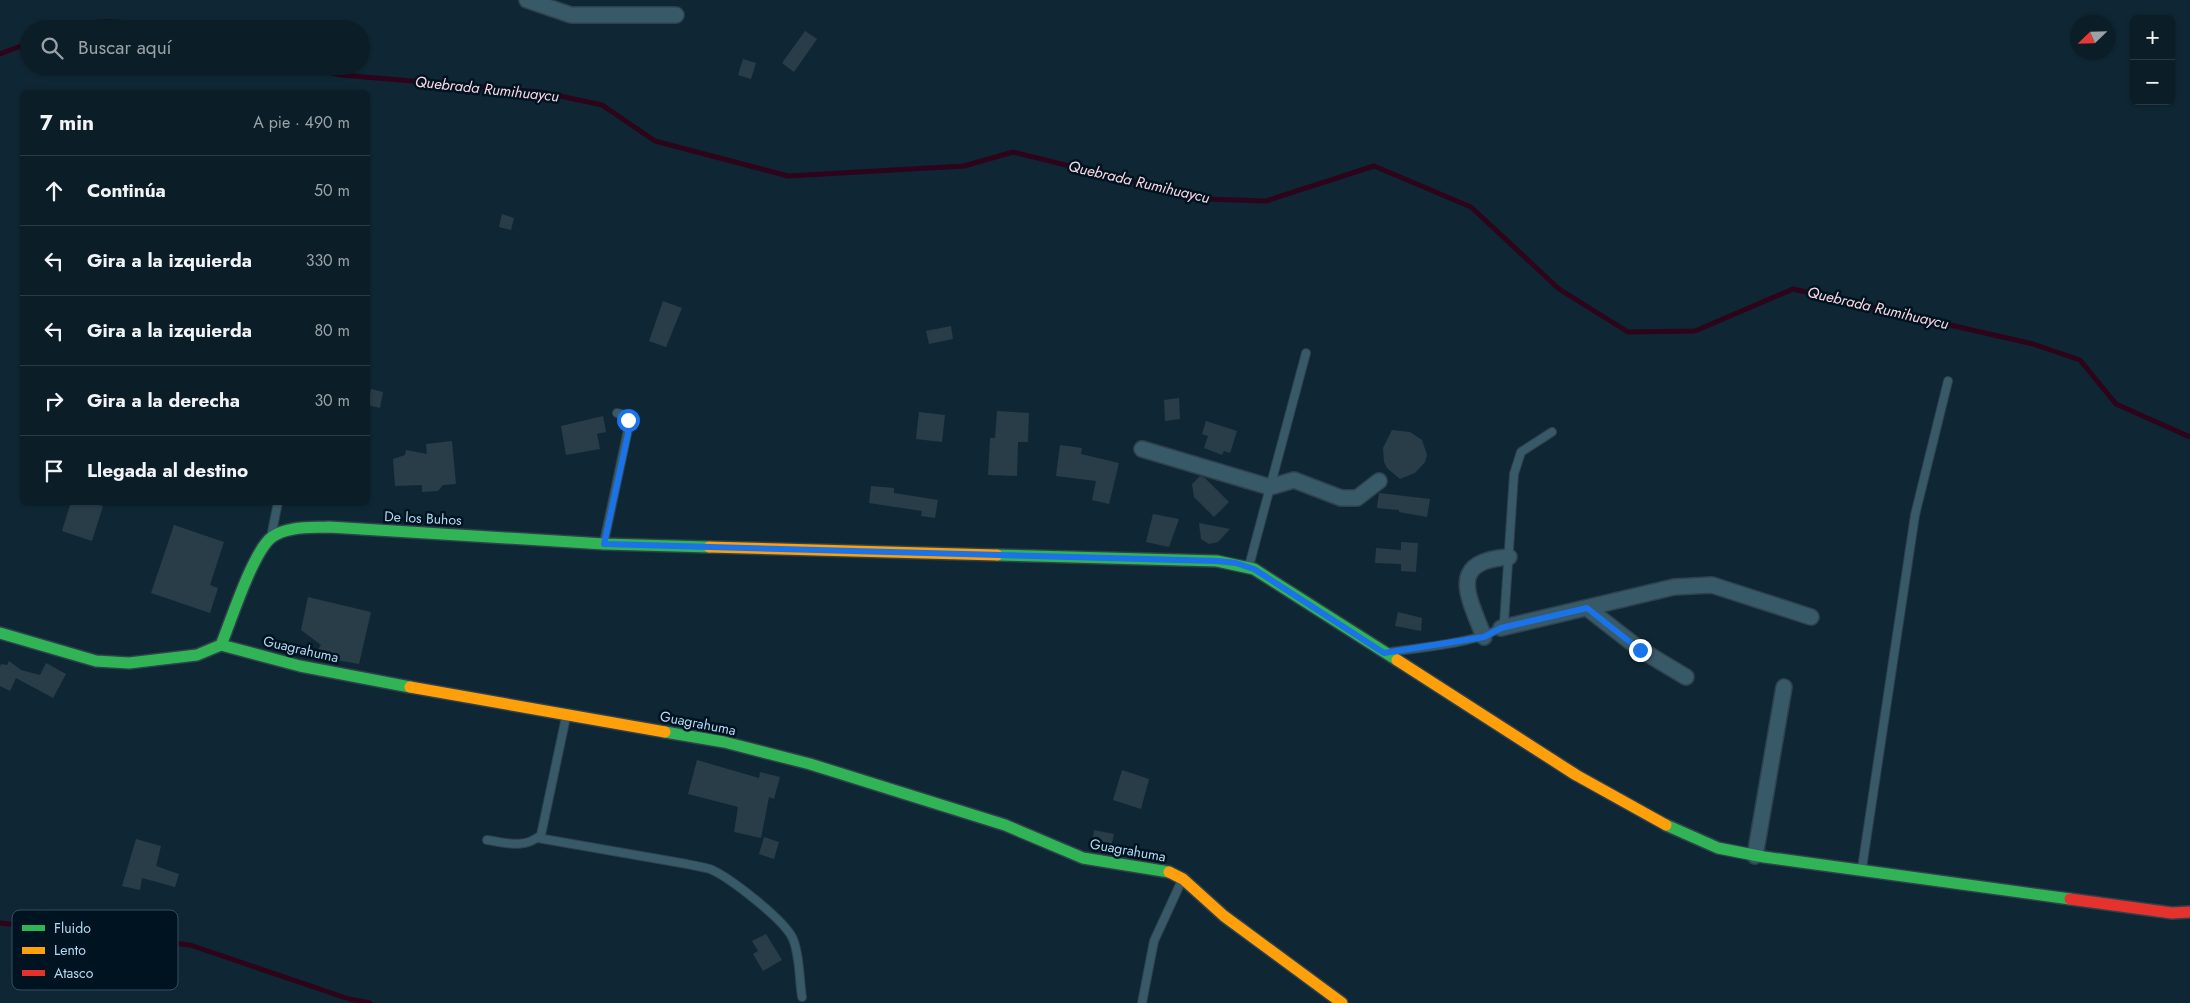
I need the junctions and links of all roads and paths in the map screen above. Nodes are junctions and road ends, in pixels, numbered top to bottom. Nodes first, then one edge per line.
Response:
1 (527, 0) edge
2 (676, 14) dead end
3 (1306, 353) dead end
4 (1948, 381) dead end
5 (618, 412) dead end
6 (1552, 432) dead end
7 (1142, 449) dead end
8 (1379, 481) dead end
9 (1270, 487) junction
10 (277, 505) edge
11 (271, 537) junction
12 (604, 544) junction
13 (1509, 557) junction
14 (1248, 567) junction
15 (1587, 608) junction
16 (1811, 617) dead end
17 (1501, 628) junction
18 (0, 633) edge
19 (1484, 637) junction
20 (220, 645) junction
21 (1384, 653) junction
22 (1686, 677) dead end
23 (1784, 687) dead end
24 (566, 716) junction
25 (538, 838) junction
26 (487, 840) dead end
27 (1755, 856) junction
28 (1862, 870) junction
29 (1183, 879) junction
30 (2190, 912) edge
31 (802, 997) dead end
32 (1142, 1003) edge
33 (1342, 1003) edge

1 - 2 street
3 - 9 lane
4 - 28 lane
5 - 12 lane
6 - 13 lane
7 - 9 street
8 - 9 street
9 - 14 lane
10 - 11 lane
11 - 12 street, De los Buhos
11 - 20 street
12 - 14 street, De los Buhos
13 - 17 lane
13 - 19 street
14 - 21 street
15 - 16 street
15 - 17 street
15 - 22 street
17 - 19 lane
18 - 20 street
19 - 21 lane
20 - 24 street, Guagrahuma
21 - 27 street
23 - 27 street
24 - 25 lane
24 - 29 street, Guagrahuma
25 - 26 lane
25 - 31 lane
27 - 28 street
28 - 30 street
29 - 32 lane
29 - 33 street, Guagrahuma

